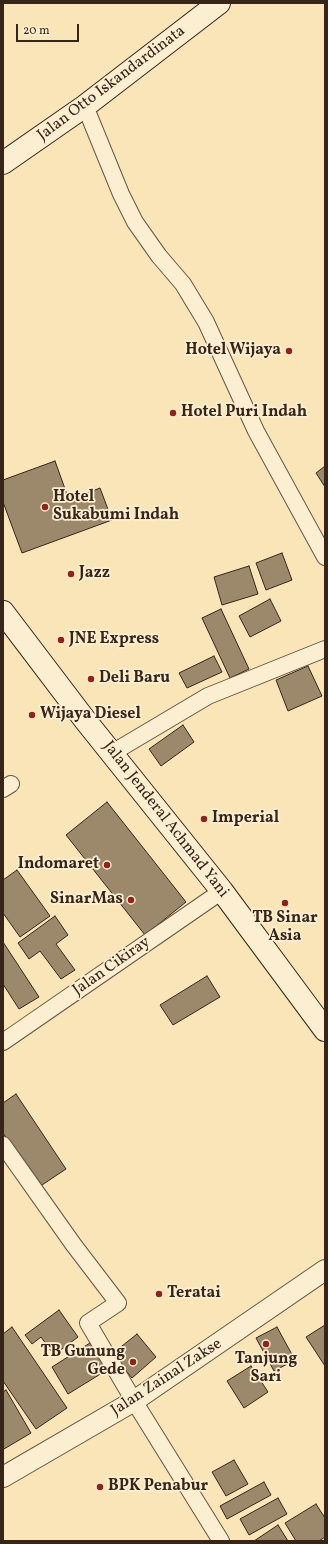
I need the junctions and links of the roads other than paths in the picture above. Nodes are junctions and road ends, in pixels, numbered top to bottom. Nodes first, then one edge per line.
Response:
1 (219, 3) edge
2 (85, 106) junction
3 (3, 163) edge
4 (325, 557) edge
5 (6, 625) edge
6 (325, 649) edge
7 (112, 753) junction
8 (222, 891) junction
9 (325, 1030) edge
10 (3, 1042) edge
11 (3, 1145) edge
12 (325, 1270) edge
13 (134, 1401) junction
14 (3, 1477) edge
15 (221, 1541) edge

1 - 2 main road, Jalan Otto Iskandardinata
2 - 3 main road, Jalan Otto Iskandardinata
2 - 4 street
5 - 7 main road, Jalan Jenderal Achmad Yani
6 - 7 street
7 - 8 main road, Jalan Jenderal Achmad Yani
8 - 9 main road, Jalan Jenderal Achmad Yani
8 - 10 street, Jalan Cikiray
11 - 13 street
12 - 13 street, Jalan Zainal Zakse
13 - 14 street, Jalan Zainal Zakse
13 - 15 street

